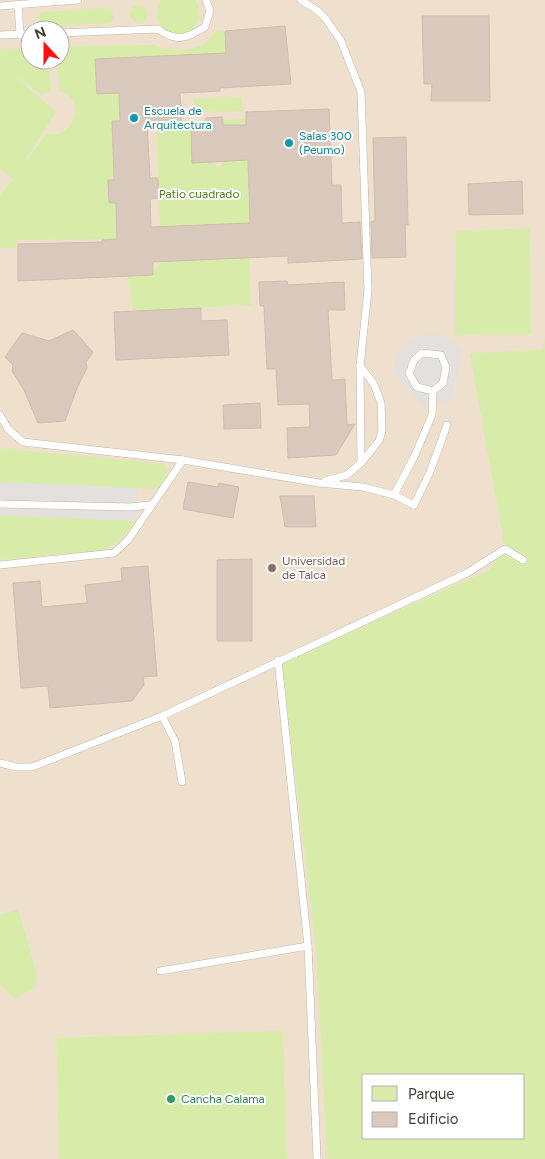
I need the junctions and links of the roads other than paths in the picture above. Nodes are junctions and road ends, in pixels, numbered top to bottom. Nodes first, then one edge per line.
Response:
1 (78, 0) edge
2 (206, 0) edge
3 (301, 0) edge
4 (18, 5) junction
5 (0, 6) edge
6 (70, 33) edge
7 (20, 34) joint
8 (0, 35) edge
9 (360, 366) junction
10 (433, 391) junction
11 (0, 415) edge
12 (447, 425) dead end
13 (183, 460) junction
14 (361, 463) junction
15 (319, 483) junction
16 (394, 495) junction
17 (0, 504) edge
18 (151, 505) junction
19 (523, 560) dead end
20 (0, 565) edge
21 (278, 660) junction
22 (162, 716) junction
23 (0, 763) edge
24 (182, 782) dead end
25 (308, 946) junction
26 (160, 971) dead end
27 (317, 1159) edge

1 - 4 lane
2 - 6 lane
3 - 9 lane
4 - 5 lane
4 - 7 lane
7 - 8 lane
9 - 14 lane
9 - 14 lane
10 - 10 lane
10 - 16 lane
11 - 13 lane
12 - 16 lane
13 - 15 lane
13 - 18 lane
14 - 15 lane
15 - 16 lane
17 - 18 lane
18 - 20 lane
19 - 21 lane
21 - 22 lane
21 - 25 lane
22 - 23 lane
22 - 24 lane
25 - 26 lane
25 - 27 lane

